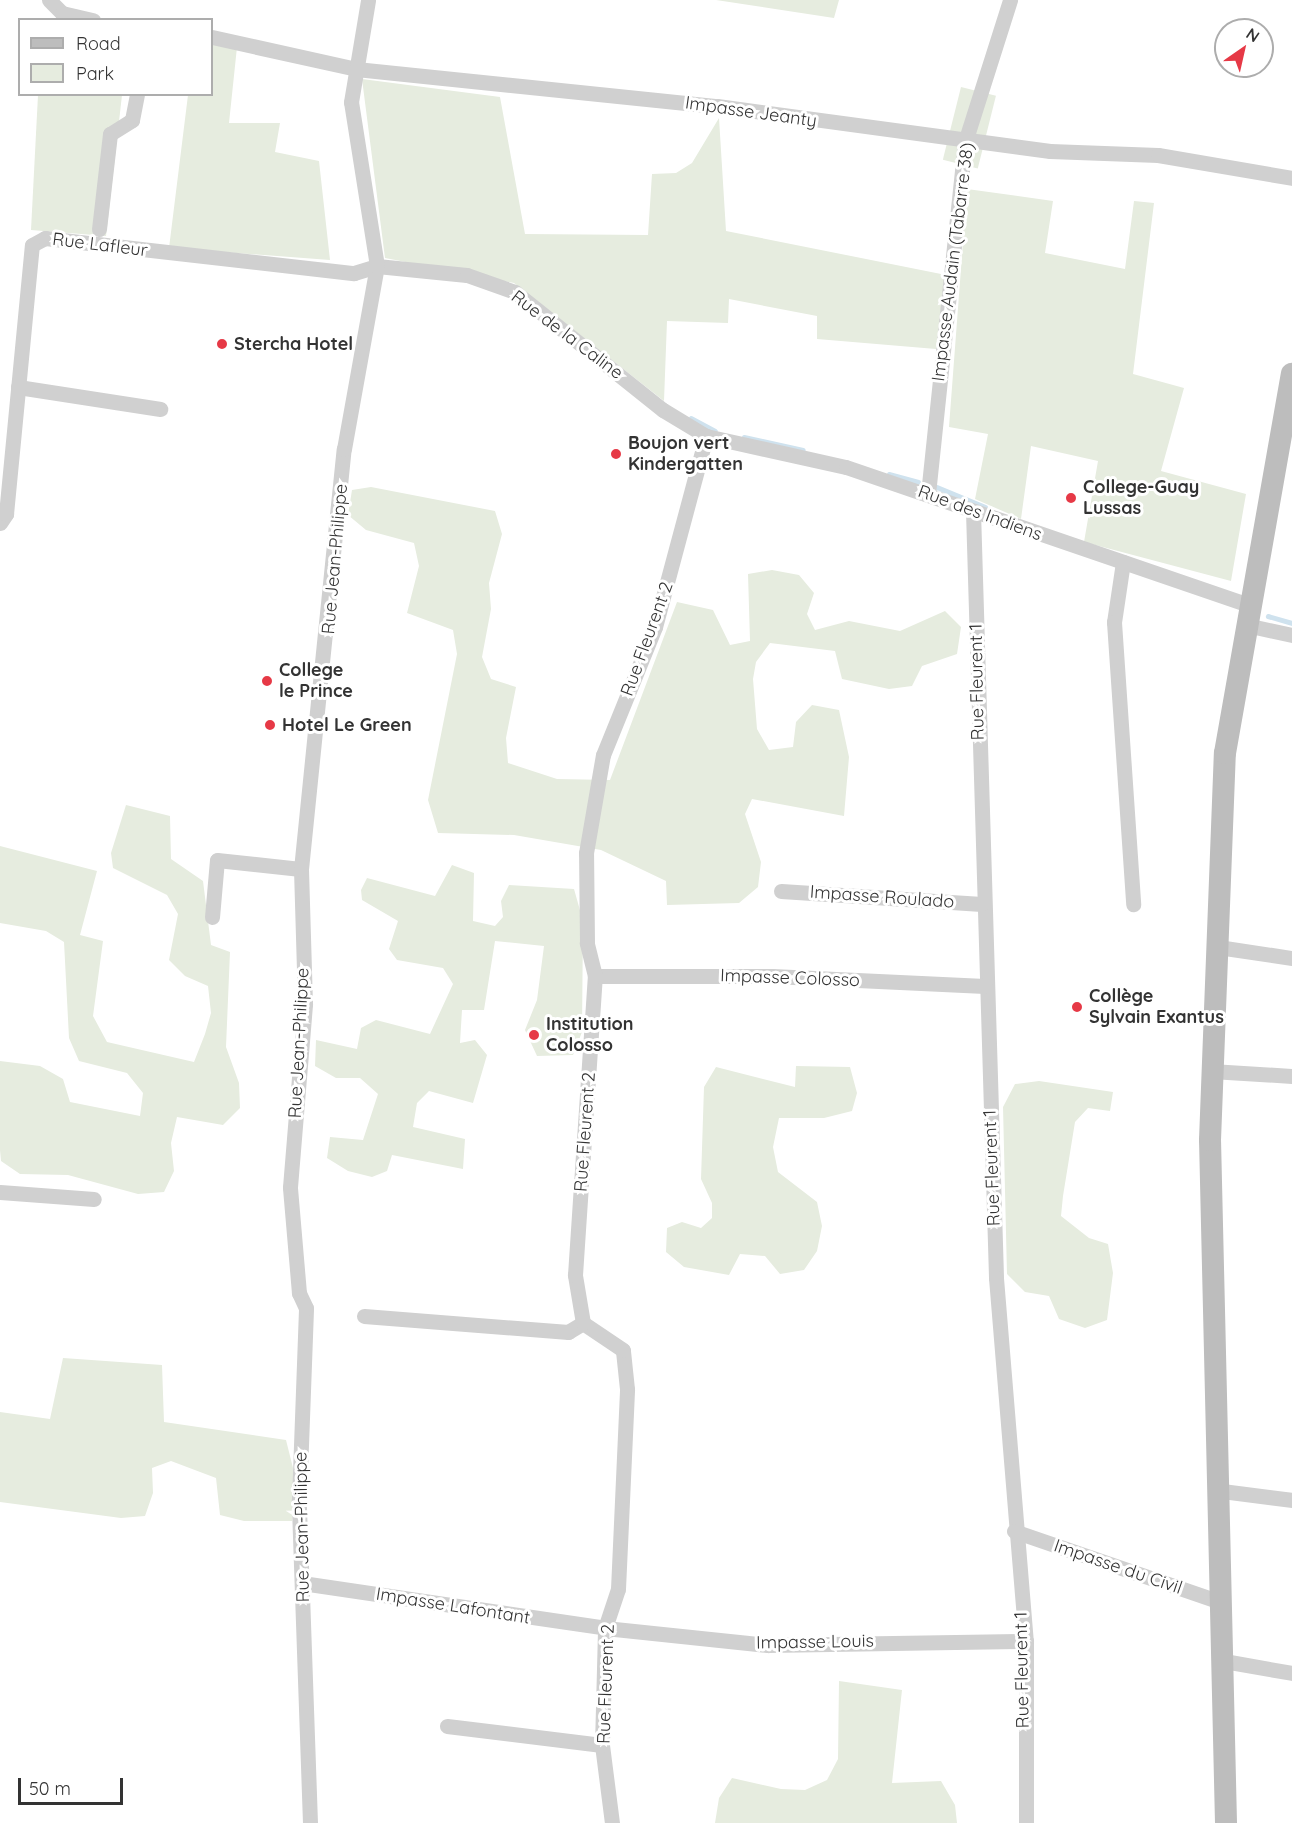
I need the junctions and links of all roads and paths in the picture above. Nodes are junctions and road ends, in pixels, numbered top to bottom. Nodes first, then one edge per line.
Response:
1 (49, 0) edge
2 (368, 0) edge
3 (1010, 0) edge
4 (84, 18) edge
5 (213, 37) edge
6 (356, 69) junction
7 (137, 96) edge
8 (965, 142) junction
9 (1292, 178) edge
10 (99, 229) dead end
11 (377, 266) junction
12 (1292, 374) edge
13 (18, 387) junction
14 (160, 410) dead end
15 (706, 436) junction
16 (928, 494) junction
17 (973, 511) junction
18 (0, 523) edge
19 (1123, 562) junction
20 (1248, 615) junction
21 (1292, 635) edge
22 (302, 869) junction
23 (781, 891) dead end
24 (982, 904) junction
25 (1132, 904) dead end
26 (212, 916) dead end
27 (1218, 947) junction
28 (1292, 958) edge
29 (595, 976) junction
30 (985, 986) junction
31 (1211, 1071) junction
32 (1292, 1076) edge
33 (0, 1192) edge
34 (94, 1200) dead end
35 (364, 1316) dead end
36 (583, 1323) junction
37 (1222, 1491) junction
38 (1292, 1500) edge
39 (1014, 1531) junction
40 (302, 1583) junction
41 (1223, 1603) junction
42 (605, 1628) junction
43 (1026, 1641) junction
44 (1224, 1661) junction
45 (1292, 1673) edge
46 (447, 1726) dead end
47 (602, 1745) junction
48 (310, 1823) edge
49 (612, 1823) edge
50 (1026, 1823) edge
51 (1226, 1823) edge

1 - 4 street
2 - 6 street, Rue Jean-Philippe
3 - 8 street, Impasse Audain (Tabarre 38)
5 - 6 street, Impasse Jeanty
6 - 8 street, Impasse Jeanty
6 - 11 street, Rue Jean-Philippe
7 - 10 street
8 - 9 street, Impasse Jeanty
8 - 16 street, Impasse Audain (Tabarre 38)
11 - 13 street, Rue Lafleur
11 - 15 street, Rue de la Caline
11 - 22 street, Rue Jean-Philippe
12 - 20 main road
13 - 14 street
13 - 18 street, Rue Lafleur
15 - 16 street, Rue des Indiens
15 - 29 street, Rue Fleurent 2
16 - 17 street, Rue des Indiens
17 - 19 street, Rue des Indiens
17 - 24 street, Rue Fleurent 1
19 - 20 street, Rue des Indiens
19 - 25 street
20 - 21 street, Rue des Indiens
20 - 27 main road
22 - 26 street
22 - 40 street, Rue Jean-Philippe
23 - 24 street, Impasse Roulado
24 - 30 street, Rue Fleurent 1
27 - 28 street
27 - 31 main road
29 - 30 street, Impasse Colosso
29 - 36 street, Rue Fleurent 2
30 - 39 street, Rue Fleurent 1
31 - 32 street
31 - 37 main road
33 - 34 street
35 - 36 street
36 - 42 street, Rue Fleurent 2
37 - 38 street
37 - 41 main road
39 - 41 street, Impasse du Civil
39 - 43 street, Rue Fleurent 1
40 - 42 street, Impasse Lafontant
40 - 48 street, Rue Jean-Philippe
41 - 44 main road
42 - 43 street, Impasse Louis
42 - 47 street, Rue Fleurent 2
43 - 50 street, Rue Fleurent 1
44 - 45 street
44 - 51 main road
46 - 47 street
47 - 49 street, Rue Fleurent 2

